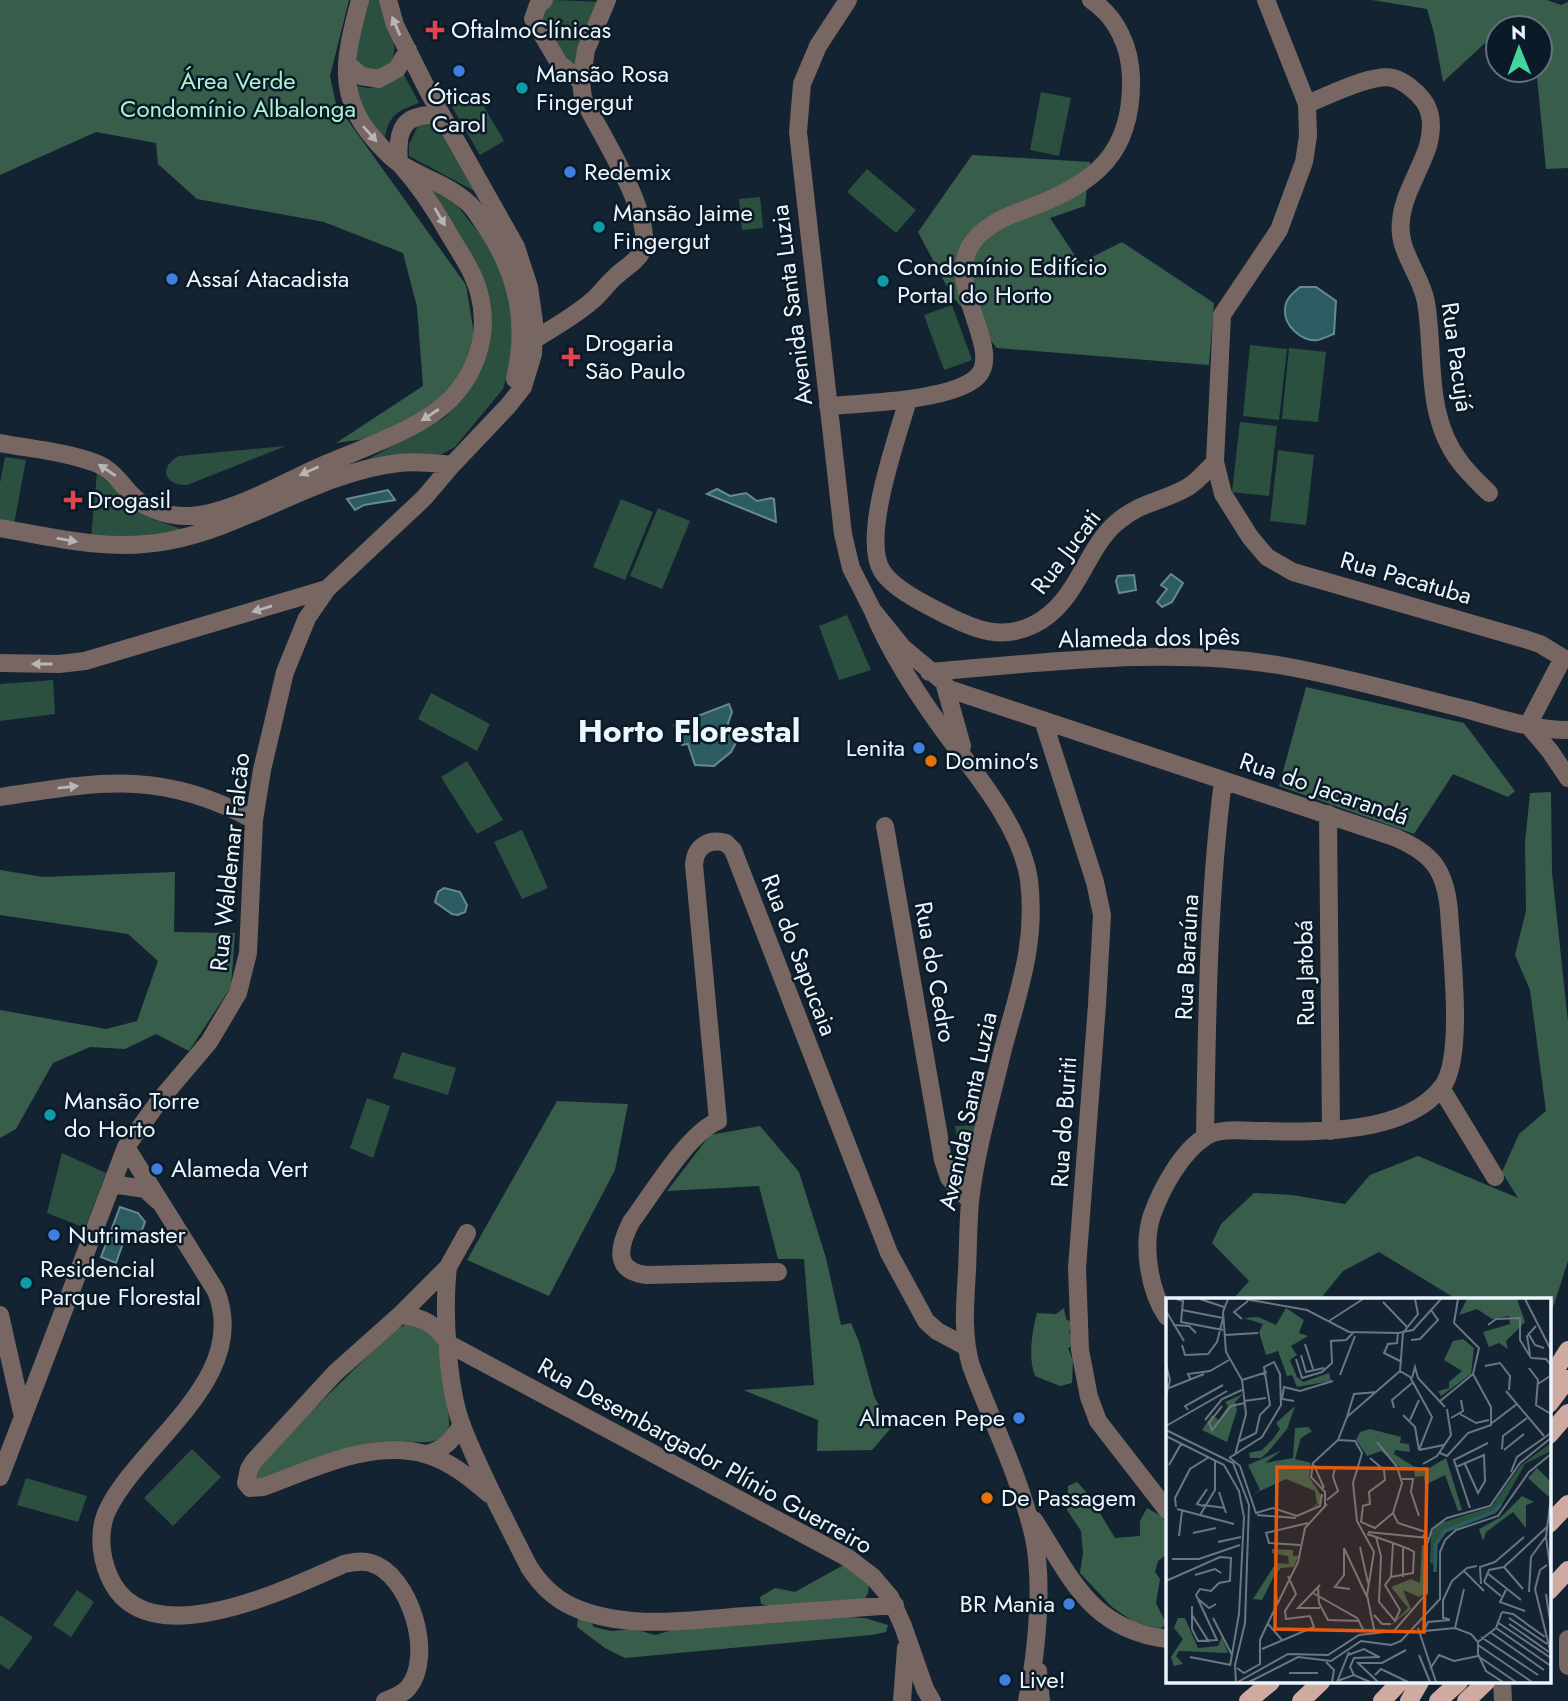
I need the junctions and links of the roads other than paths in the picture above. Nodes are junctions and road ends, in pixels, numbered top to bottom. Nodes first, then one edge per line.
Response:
1 (360, 0) edge
2 (388, 0) edge
3 (544, 0) edge
4 (607, 0) edge
5 (848, 0) edge
6 (1091, 0) edge
7 (1266, 0) edge
8 (408, 50) junction
9 (347, 63) junction
10 (580, 82) junction
11 (1307, 104) junction
12 (441, 114) junction
13 (399, 163) junction
14 (528, 331) junction
15 (908, 400) junction
16 (828, 406) junction
17 (0, 443) edge
18 (1215, 462) junction
19 (452, 465) junction
20 (379, 467) junction
21 (435, 486) junction
22 (1186, 488) junction
23 (1489, 493) dead end
24 (1223, 494) junction
25 (0, 528) edge
26 (327, 589) junction
27 (873, 611) junction
28 (0, 663) edge
29 (932, 672) junction
30 (914, 684) junction
31 (947, 696) junction
32 (931, 710) junction
33 (1043, 720) junction
34 (1528, 725) junction
35 (1568, 730) edge
36 (968, 762) junction
37 (1568, 778) edge
38 (1223, 781) junction
39 (0, 797) edge
40 (1328, 814) junction
41 (254, 820) junction
42 (884, 826) dead end
43 (1441, 1088) junction
44 (1331, 1131) junction
45 (1205, 1136) junction
46 (126, 1147) junction
47 (1495, 1177) dead end
48 (112, 1184) junction
49 (970, 1201) junction
50 (160, 1203) junction
51 (467, 1233) dead end
52 (448, 1267) junction
53 (778, 1272) dead end
54 (0, 1315) edge
55 (400, 1315) junction
56 (1166, 1315) edge
57 (449, 1344) junction
58 (965, 1346) junction
59 (1568, 1350) edge
60 (1550, 1378) edge
61 (1568, 1379) edge
62 (1550, 1403) edge
63 (1568, 1413) edge
64 (23, 1417) junction
65 (462, 1425) junction
66 (1550, 1434) edge
67 (426, 1454) junction
68 (0, 1477) edge
69 (495, 1498) junction
70 (1568, 1504) edge
71 (1025, 1505) junction
72 (1166, 1509) edge
73 (1550, 1510) edge
74 (1568, 1514) edge
75 (1550, 1523) edge
76 (1568, 1570) edge
77 (1550, 1590) edge
78 (895, 1605) junction
79 (1166, 1639) edge
80 (1568, 1639) edge
81 (907, 1641) junction
82 (1035, 1643) junction
83 (1568, 1666) edge
84 (1269, 1684) edge
85 (1319, 1684) edge
86 (1398, 1684) edge
87 (1419, 1684) edge
88 (1457, 1684) edge
89 (1484, 1684) edge
90 (385, 1701) edge
91 (902, 1701) edge
92 (932, 1701) edge
93 (1027, 1701) edge
94 (1041, 1701) edge
95 (1248, 1701) edge
96 (1301, 1701) edge
97 (1382, 1701) edge
98 (1409, 1701) edge
99 (1438, 1701) edge
100 (1466, 1701) edge

1 - 9 street, Rua Waldemar Falcão
8 -> 2 street, Rua Waldemar Falcão
3 - 10 street
4 - 10 street
5 - 16 street, Avenida Santa Luzia
6 - 15 street
7 - 11 street
8 - 9 street
8 - 12 street, Rua Waldemar Falcão
9 -> 13 street, Rua Waldemar Falcão
10 - 14 street
11 - 18 street
11 - 23 street, Rua Pacujá
12 - 13 street
12 - 14 street, Rua Waldemar Falcão
13 - 14 street, Rua Waldemar Falcão
13 -> 17 street
14 - 19 street, Rua Waldemar Falcão
15 - 16 street
15 - 22 street, Rua Jucati
16 - 27 street, Avenida Santa Luzia
18 - 22 street, Rua Jucati
18 - 24 street, Rua Pacatuba
19 - 20 street
19 - 21 street, Rua Waldemar Falcão
20 - 21 street
25 -> 20 street
21 - 26 street, Rua Waldemar Falcão
22 - 24 street, Rua Jucati
24 - 34 street, Rua Pacatuba
26 -> 28 street
26 - 41 street, Rua Waldemar Falcão
27 - 29 street, Avenida Santa Luzia
27 - 30 street, Avenida Santa Luzia
29 - 30 street
29 - 31 street, Avenida Santa Luzia
29 - 34 street, Alameda dos Ipês
30 - 32 street, Avenida Santa Luzia
31 - 32 street
31 - 33 street, Rua do Jacarandá
31 - 36 street, Avenida Santa Luzia
32 - 36 street, Avenida Santa Luzia
33 - 38 street, Rua do Jacarandá
33 - 72 street, Rua do Buriti
34 - 35 street, Alameda dos Ipês
34 - 37 street
36 - 49 street, Avenida Santa Luzia
38 - 40 street, Rua do Jacarandá
38 - 45 street, Rua Baraúna
39 -> 41 street
40 - 43 street, Rua do Jacarandá
40 - 44 street, Rua Jatobá
41 - 46 street, Rua Waldemar Falcão
42 - 49 street, Rua do Cedro
43 - 44 street
43 - 47 street
44 - 45 street
45 - 56 street
46 - 48 street, Rua Waldemar Falcão
46 - 50 street
48 - 50 street
48 - 64 street, Rua Waldemar Falcão
49 - 58 street, Avenida Santa Luzia
50 - 90 street
51 - 52 street
52 - 55 street
52 - 57 street
53 - 58 street, Rua do Sapucaia
54 - 64 street
55 - 57 street, Rua Desembargador Plínio Guerreiro
55 - 67 street
57 - 65 street
57 - 78 street, Rua Desembargador Plínio Guerreiro
58 - 71 street, Avenida Santa Luzia
59 - 60 main road
61 - 62 main road
63 - 66 main road
64 - 68 street, Rua Waldemar Falcão
65 - 67 street
65 - 69 street
67 - 69 street
69 - 78 street
70 - 75 main road, bridge
71 - 79 street
71 - 82 street, Avenida Santa Luzia
73 - 74 main road
76 - 77 main road
78 - 81 street, Rua Desembargador Plínio Guerreiro
80 - 83 street
81 - 91 street, Rua Desembargador Plínio Guerreiro
81 - 92 street, Rua Desembargador Plínio Guerreiro
82 - 93 street, Avenida Santa Luzia
82 - 94 street, Avenida Santa Luzia
84 - 95 main road
85 - 96 main road
86 - 97 main road
87 - 98 main road
88 - 99 main road
89 - 100 main road

